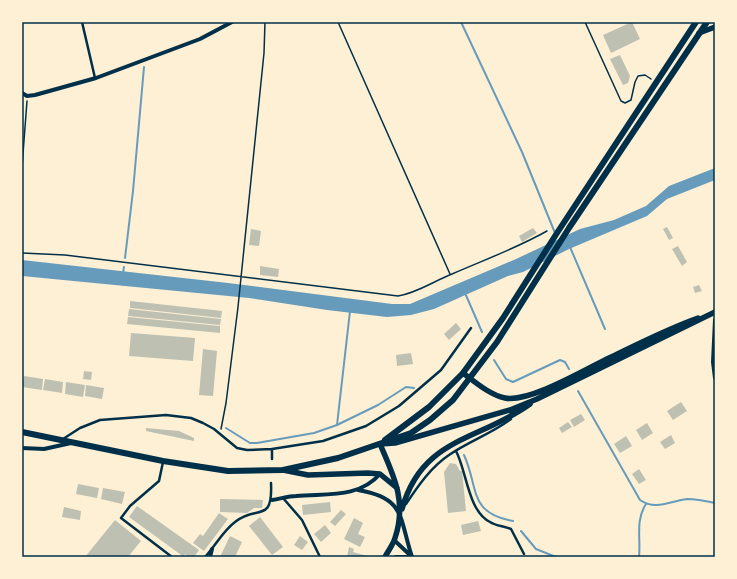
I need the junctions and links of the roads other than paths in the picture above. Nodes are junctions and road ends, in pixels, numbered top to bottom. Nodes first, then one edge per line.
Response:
1 (82, 22) edge
2 (232, 22) edge
3 (696, 22) edge
4 (707, 22) edge
5 (715, 27) edge
6 (699, 33) junction
7 (96, 78) junction
8 (22, 93) edge
9 (715, 312) edge
10 (715, 320) edge
11 (471, 328) dead end
12 (463, 373) junction
13 (470, 378) junction
14 (715, 378) edge
15 (537, 399) junction
16 (519, 412) junction
17 (22, 432) edge
18 (60, 440) junction
19 (73, 443) junction
20 (380, 444) junction
21 (22, 448) edge
22 (272, 449) junction
23 (456, 451) junction
24 (272, 459) dead end
25 (163, 462) junction
26 (283, 470) junction
27 (380, 474) junction
28 (271, 483) dead end
29 (398, 488) junction
30 (358, 490) junction
31 (283, 498) junction
32 (272, 500) junction
33 (401, 513) junction
34 (394, 540) junction
35 (212, 549) junction
36 (524, 554) dead end
37 (172, 557) edge
38 (205, 557) edge
39 (210, 557) edge
40 (320, 557) edge
41 (385, 557) edge
42 (396, 557) edge
43 (407, 557) edge
44 (411, 557) edge

1 - 7 lane
2 - 7 street
3 - 12 main road
4 - 6 main road
5 - 6 street
6 - 13 main road
7 - 8 street
9 - 13 street
9 - 15 street
10 - 14 street
11 - 22 lane
12 - 13 street
12 - 20 main road
13 - 20 main road
15 - 16 street
15 - 20 street
16 - 23 lane
16 - 33 street
17 - 18 main road
18 - 19 main road
18 - 22 lane
19 - 21 street
19 - 25 main road
20 - 26 main road
20 - 29 street
22 - 24 lane
23 - 33 lane
23 - 36 lane
25 - 26 main road
25 - 37 lane
26 - 27 street
27 - 29 street
27 - 30 street
28 - 32 lane
29 - 33 street
30 - 31 street
30 - 33 street
31 - 32 street
31 - 40 lane
32 - 35 lane
33 - 34 street
33 - 44 street
34 - 41 street
34 - 44 street
35 - 38 lane
35 - 39 street
42 - 43 street

